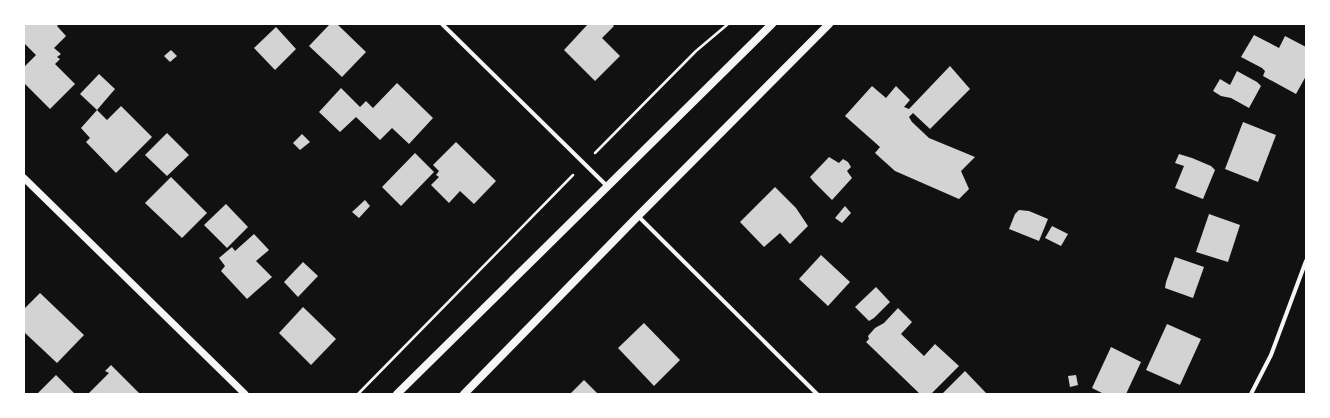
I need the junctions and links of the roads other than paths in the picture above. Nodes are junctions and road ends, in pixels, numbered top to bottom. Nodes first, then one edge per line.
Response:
1 (442, 24) edge
2 (772, 24) edge
3 (829, 24) edge
4 (24, 178) edge
5 (608, 186) junction
6 (638, 216) junction
7 (1306, 261) edge
8 (245, 394) edge
9 (397, 394) edge
10 (464, 394) edge
11 (817, 394) edge
12 (1250, 394) edge

1 - 5 street
2 - 5 main road
3 - 6 main road
4 - 8 street
5 - 9 main road
6 - 10 main road
6 - 11 street
7 - 12 street

